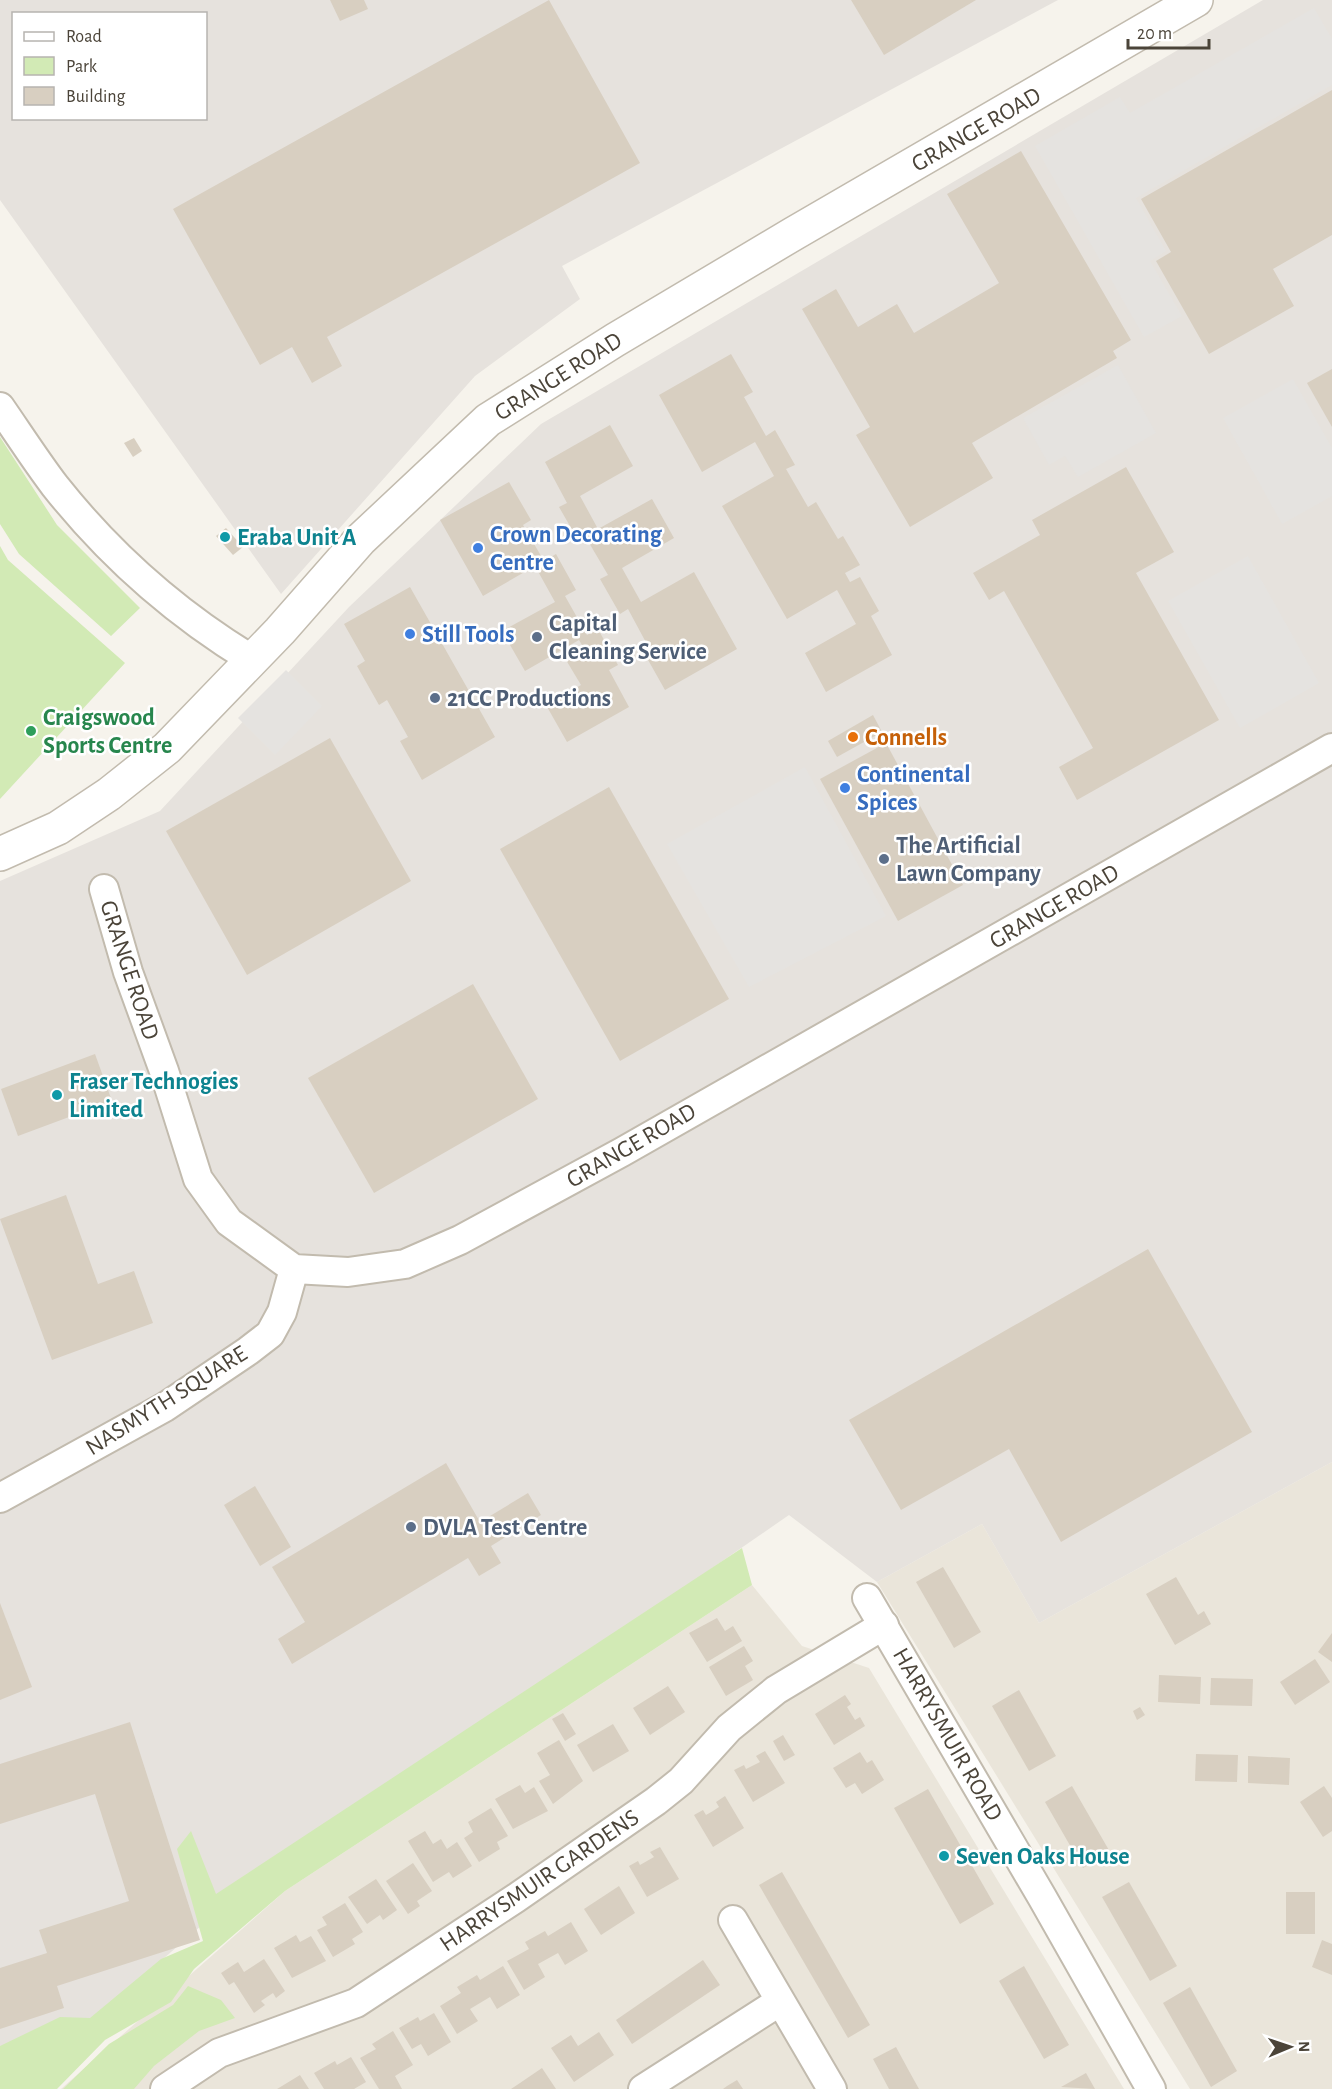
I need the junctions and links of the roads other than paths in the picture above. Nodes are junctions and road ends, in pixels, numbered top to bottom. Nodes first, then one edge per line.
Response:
1 (1196, 0) edge
2 (0, 406) edge
3 (251, 659) junction
4 (1332, 748) edge
5 (0, 854) edge
6 (104, 889) dead end
7 (294, 1269) junction
8 (0, 1498) edge
9 (867, 1598) dead end
10 (884, 1625) junction
11 (733, 1920) dead end
12 (779, 2002) junction
13 (165, 2089) edge
14 (643, 2089) edge
15 (832, 2089) edge
16 (1151, 2089) edge

1 - 3 street, GRANGE ROAD
2 - 3 street
3 - 5 street, GRANGE ROAD
4 - 7 street, GRANGE ROAD
6 - 7 street, GRANGE ROAD
7 - 8 street, NASMYTH SQUARE
9 - 10 street, HARRYSMUIR ROAD
10 - 13 street, HARRYSMUIR GARDENS
10 - 16 street, HARRYSMUIR ROAD
11 - 12 street
12 - 14 street
12 - 15 street

